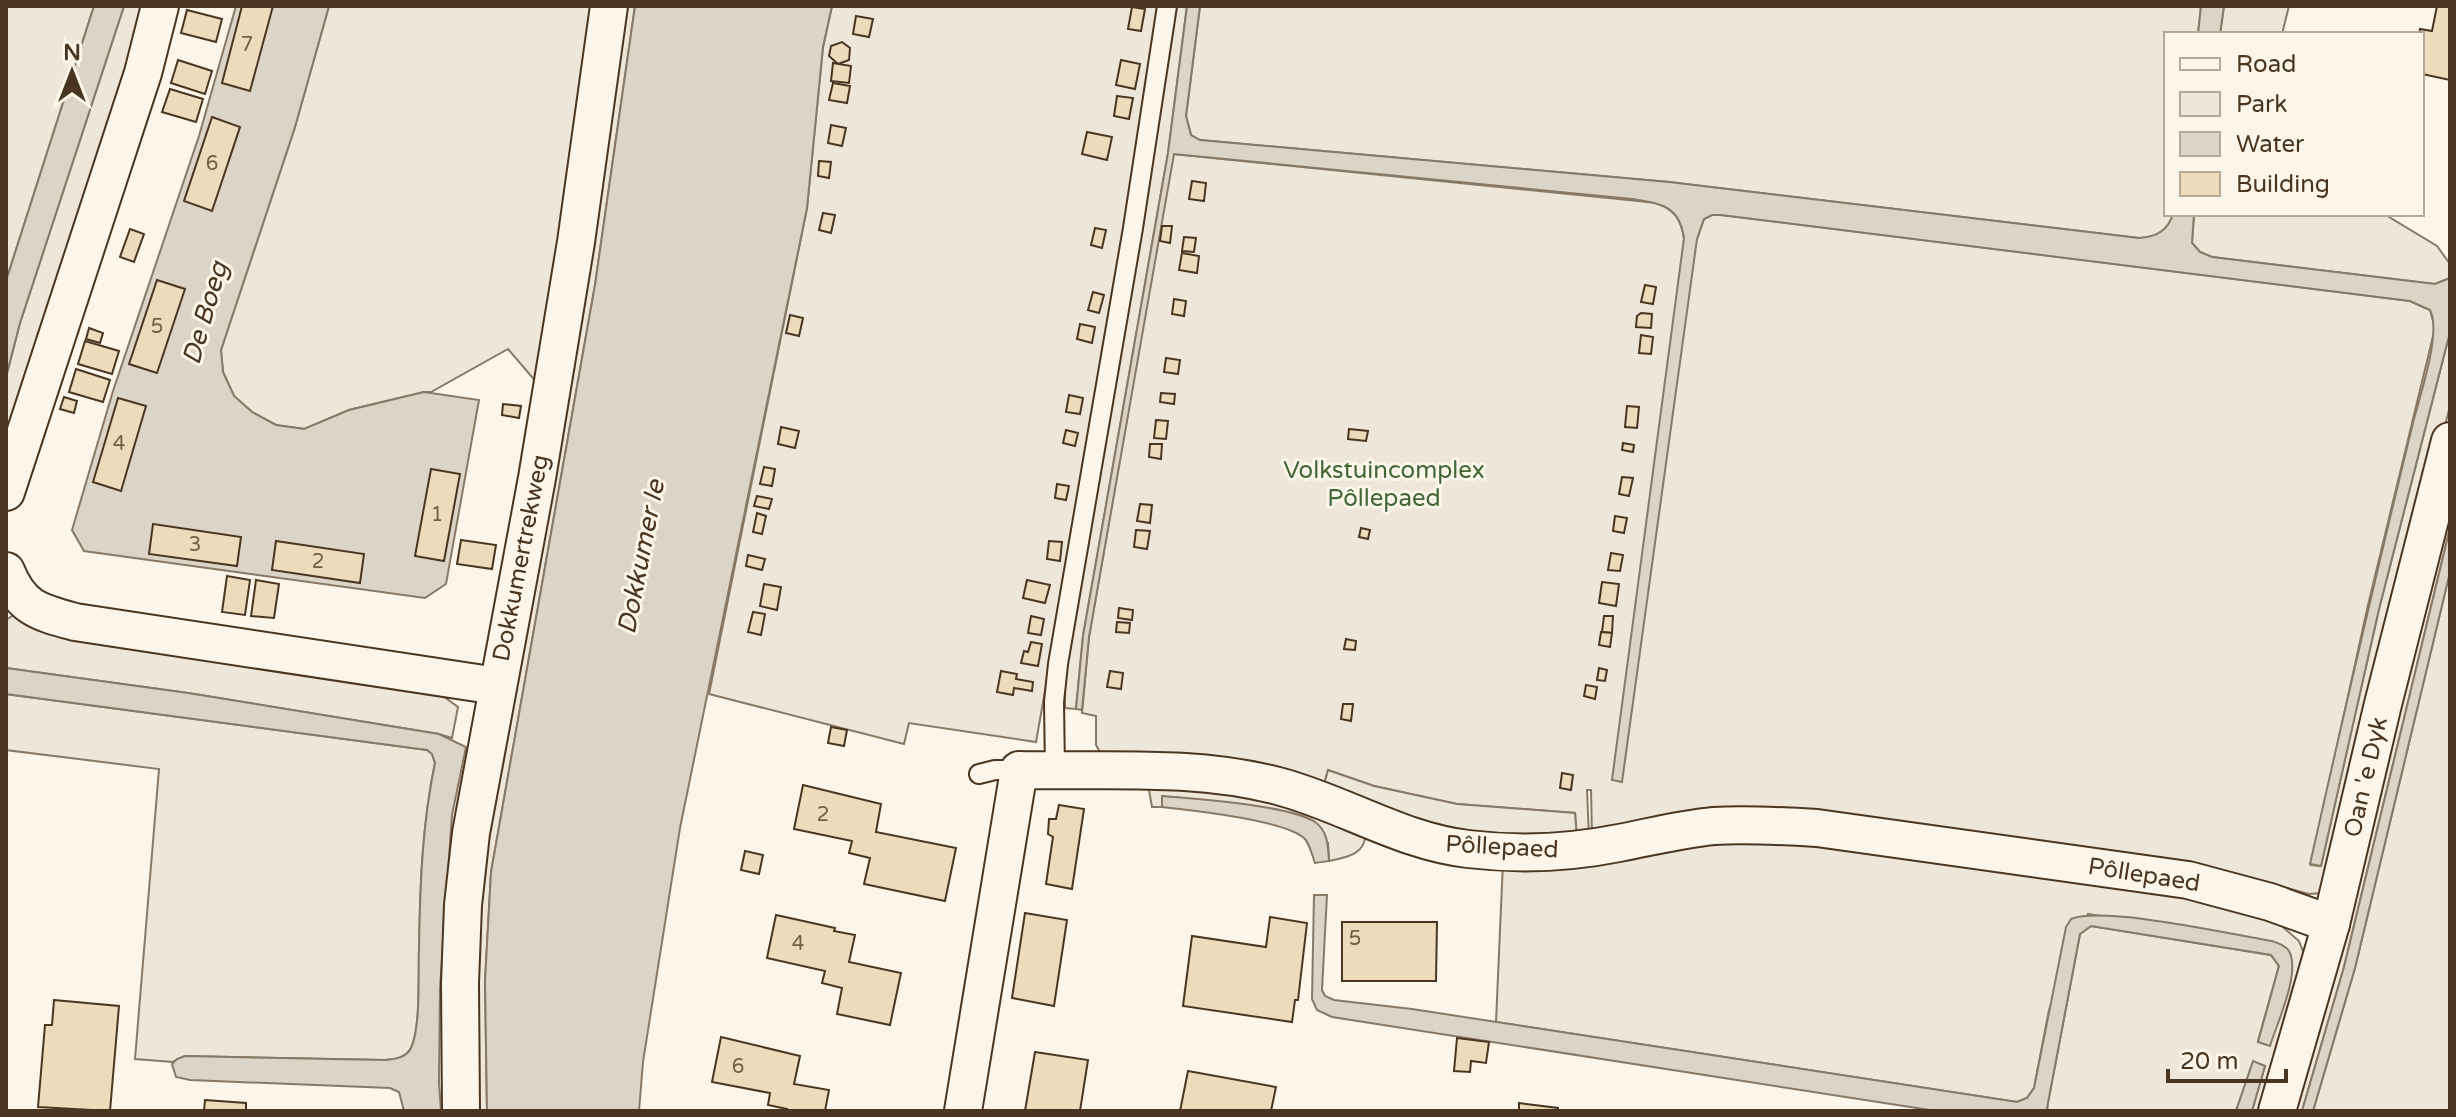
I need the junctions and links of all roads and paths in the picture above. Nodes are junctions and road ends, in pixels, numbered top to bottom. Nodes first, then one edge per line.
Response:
1 (160, 6) edge
2 (609, 6) edge
3 (1167, 6) edge
4 (2450, 441) edge
5 (6, 492) edge
6 (6, 571) edge
7 (497, 686) junction
8 (1019, 770) junction
9 (1055, 771) junction
10 (979, 774) dead end
11 (2331, 924) junction
12 (461, 1111) edge
13 (963, 1111) edge
14 (2277, 1111) edge

1 - 5 street
2 - 7 street, Dokkumertrekweg
3 - 9 lane
4 - 11 street, Oan 'e Dyk
6 - 7 street
7 - 12 street, Dokkumertrekweg
8 - 9 street, Pôllepaed
8 - 10 lane
8 - 13 street
9 - 11 street, Pôllepaed
11 - 14 street, Oan 'e Dyk

